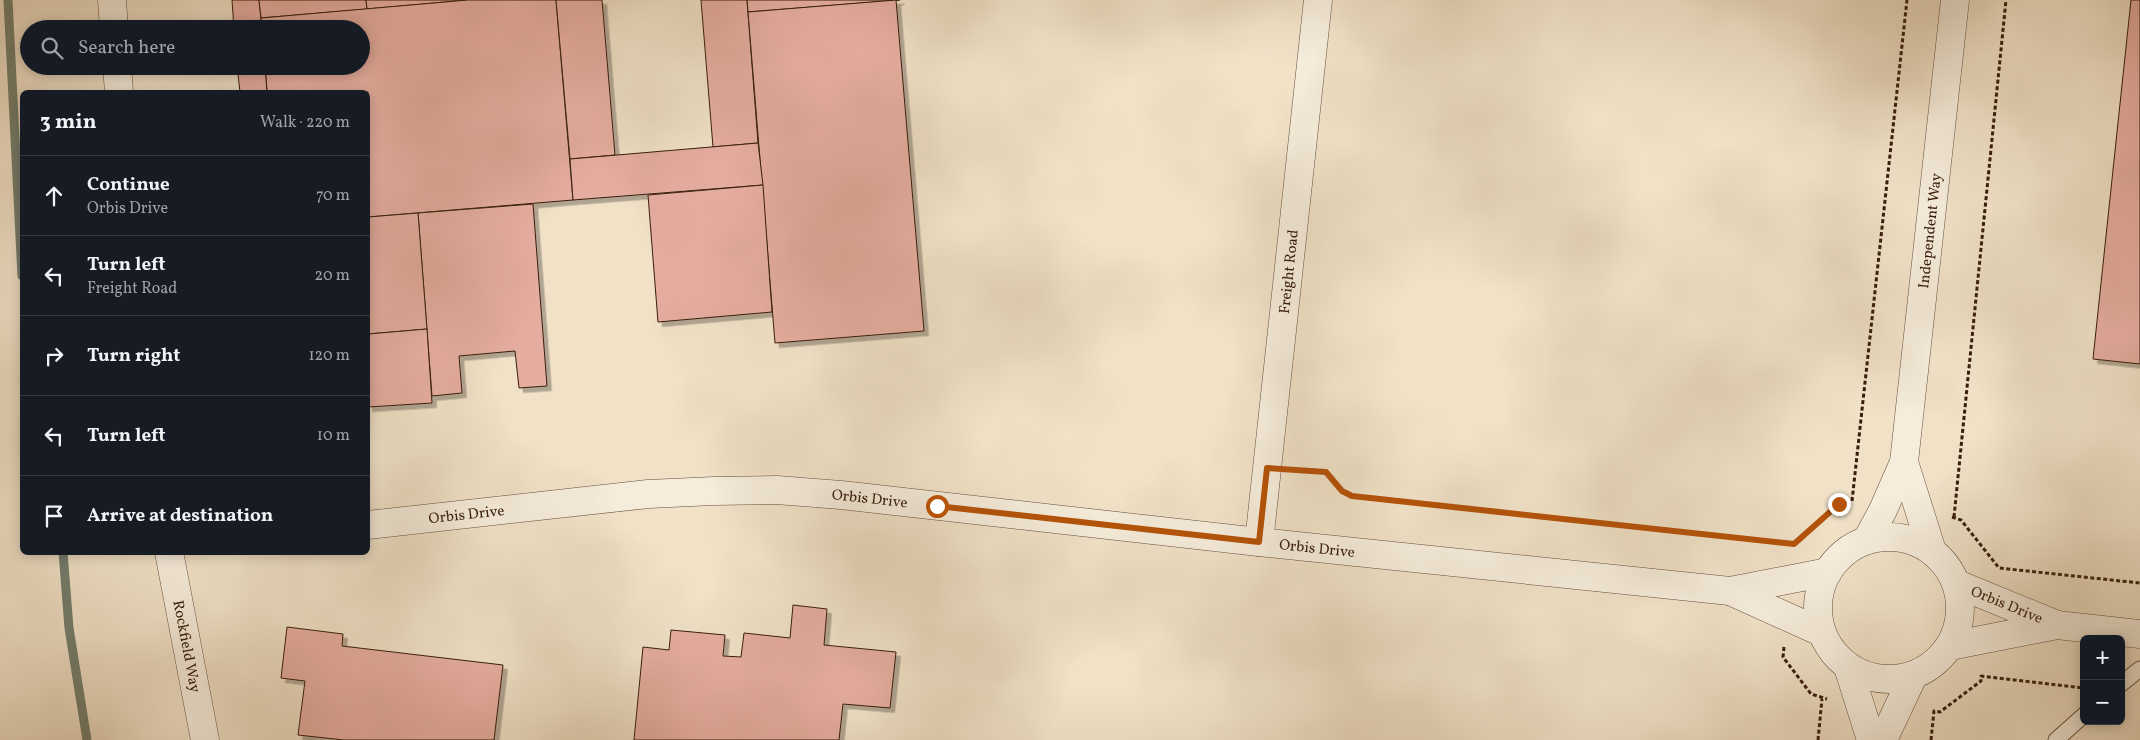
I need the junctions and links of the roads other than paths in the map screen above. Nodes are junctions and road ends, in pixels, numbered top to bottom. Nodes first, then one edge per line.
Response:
1 (112, 0) edge
2 (1318, 0) edge
3 (1955, 0) edge
4 (113, 20) edge
5 (118, 75) edge
6 (119, 90) edge
7 (1904, 462) junction
8 (370, 525) edge
9 (1867, 540) junction
10 (1259, 542) junction
11 (1932, 551) junction
12 (170, 555) edge
13 (1828, 572) junction
14 (1957, 584) junction
15 (1730, 591) junction
16 (2057, 625) junction
17 (1821, 632) junction
18 (2140, 634) edge
19 (1950, 646) junction
20 (1848, 667) junction
21 (2140, 669) edge
22 (1913, 676) junction
23 (2125, 681) edge
24 (2080, 719) edge
25 (205, 740) edge
26 (1871, 740) edge
27 (1883, 740) edge
28 (2056, 740) edge

1 - 4 street
2 - 10 street, Freight Road
3 - 7 street, Independent Way
5 - 6 street
7 - 9 street, Independent Way
7 - 11 street, Independent Way
8 - 10 street, Orbis Drive
9 - 11 street
9 - 13 street
10 - 15 street, Orbis Drive
11 - 14 street
12 - 25 street, Rockfield Way
13 - 15 street, Orbis Drive
13 - 17 street
14 - 16 street, Orbis Drive
14 - 19 street
15 - 17 street, Orbis Drive
16 - 18 street, Orbis Drive
16 - 19 street, Orbis Drive
17 - 20 street
19 - 22 street
20 - 22 street
20 - 26 street
21 - 23 lane
22 - 27 street
24 - 28 lane

